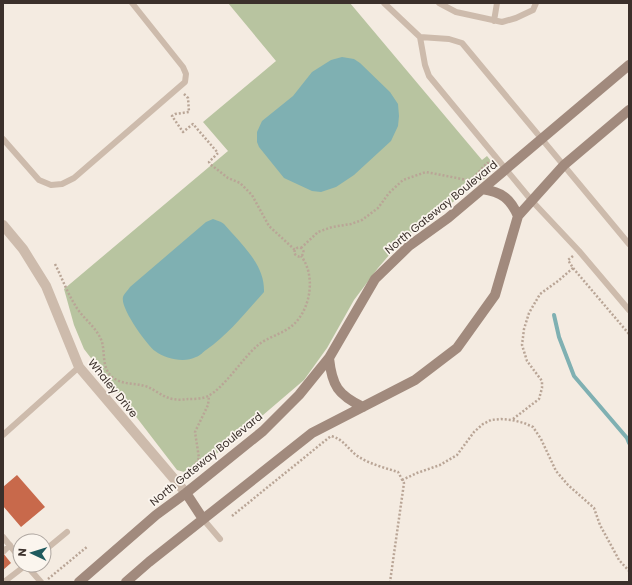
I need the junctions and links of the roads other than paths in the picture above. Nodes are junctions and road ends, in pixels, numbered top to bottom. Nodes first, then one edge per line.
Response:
1 (132, 3) edge
2 (384, 3) edge
3 (439, 3) edge
4 (497, 3) edge
5 (536, 3) edge
6 (494, 20) junction
7 (420, 37) junction
8 (629, 65) edge
9 (629, 110) edge
10 (3, 139) edge
11 (542, 139) junction
12 (564, 165) junction
13 (506, 169) junction
14 (482, 190) junction
15 (532, 201) junction
16 (518, 216) junction
17 (3, 225) edge
18 (629, 244) edge
19 (629, 310) edge
20 (329, 358) junction
21 (79, 367) junction
22 (363, 407) junction
23 (3, 435) edge
24 (186, 493) junction
25 (203, 519) junction
26 (67, 532) dead end
27 (3, 537) edge
28 (220, 540) dead end
29 (52, 544) edge
30 (10, 545) junction
31 (12, 548) edge
32 (3, 552) edge
33 (16, 573) edge
34 (33, 573) edge
35 (4, 582) edge
36 (41, 582) edge
37 (79, 582) edge
38 (126, 582) edge

1 - 10 lane
2 - 7 lane
3 - 6 lane
4 - 6 lane
5 - 6 lane
7 - 11 lane
7 - 13 lane
8 - 11 main road, North Gateway Boulevard
9 - 12 main road
11 - 12 lane
11 - 13 main road, North Gateway Boulevard
12 - 15 main road
12 - 18 lane
13 - 14 main road, North Gateway Boulevard
13 - 15 lane
14 - 16 main road
14 - 20 main road, North Gateway Boulevard
15 - 16 main road
15 - 19 lane
16 - 22 main road
17 - 21 street, Whaley Drive
20 - 22 main road
20 - 24 main road, North Gateway Boulevard
21 - 23 lane
21 - 24 street, Whaley Drive
22 - 25 main road
24 - 25 main road
24 - 37 main road, North Gateway Boulevard
25 - 28 lane
25 - 38 main road
26 - 29 lane
27 - 30 lane
30 - 31 lane
30 - 32 lane
33 - 35 lane
34 - 36 lane

